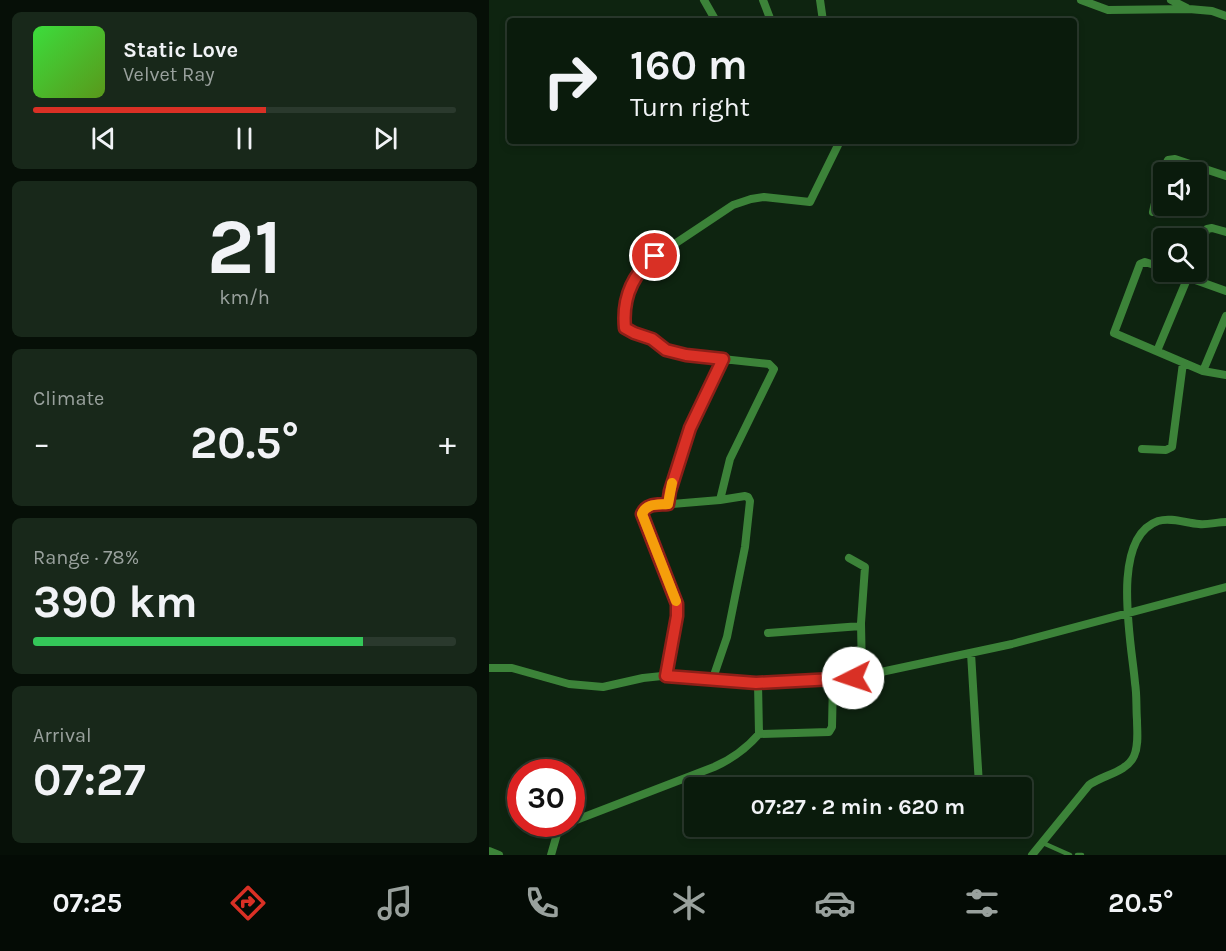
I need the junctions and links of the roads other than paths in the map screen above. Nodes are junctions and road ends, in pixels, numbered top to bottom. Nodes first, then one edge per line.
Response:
1 (704, 0) edge
2 (763, 0) edge
3 (820, 0) edge
4 (1081, 0) edge
5 (1171, 0) edge
6 (1189, 9) junction
7 (1226, 16) edge
8 (714, 18) edge
9 (770, 18) edge
10 (823, 18) edge
11 (839, 144) edge
12 (1167, 162) edge
13 (1184, 162) edge
14 (1207, 170) edge
15 (1226, 176) edge
16 (1207, 229) edge
17 (1226, 232) edge
18 (1153, 265) edge
19 (1186, 282) edge
20 (1206, 282) edge
21 (1226, 291) edge
22 (1226, 316) edge
23 (1157, 351) junction
24 (723, 359) junction
25 (1183, 363) junction
26 (1203, 371) junction
27 (1226, 375) edge
28 (1141, 449) dead end
29 (720, 500) junction
30 (668, 504) junction
31 (1226, 522) edge
32 (849, 558) dead end
33 (1226, 587) edge
34 (1127, 614) junction
35 (861, 626) junction
36 (768, 633) dead end
37 (971, 653) junction
38 (489, 668) edge
39 (666, 676) junction
40 (862, 676) junction
41 (833, 680) junction
42 (712, 681) junction
43 (758, 683) junction
44 (759, 734) junction
45 (979, 777) edge
46 (585, 817) edge
47 (556, 837) edge
48 (1043, 843) junction
49 (489, 851) edge
50 (499, 855) edge
51 (551, 855) edge
52 (1032, 855) edge
53 (1070, 855) edge
54 (1077, 855) edge
55 (1082, 855) edge

1 - 8 street
2 - 9 street
3 - 10 street
4 - 6 street
5 - 6 street
6 - 7 street
11 - 24 street
12 - 13 street
14 - 15 street
16 - 17 street
18 - 23 street
19 - 23 street
20 - 21 street
22 - 26 street
23 - 25 street
24 - 29 street
24 - 30 street
25 - 26 street
25 - 28 street
26 - 27 street
29 - 30 street
29 - 42 street
30 - 39 street
31 - 34 street
32 - 35 street
33 - 34 street
34 - 37 street
34 - 48 street
35 - 36 street
35 - 40 street
37 - 40 street
37 - 45 street
38 - 39 street
39 - 42 street
40 - 41 street
41 - 43 street
41 - 44 street
42 - 43 street
43 - 44 street
44 - 46 street
47 - 51 street
48 - 52 street
48 - 53 lane
49 - 50 street
54 - 55 lane

